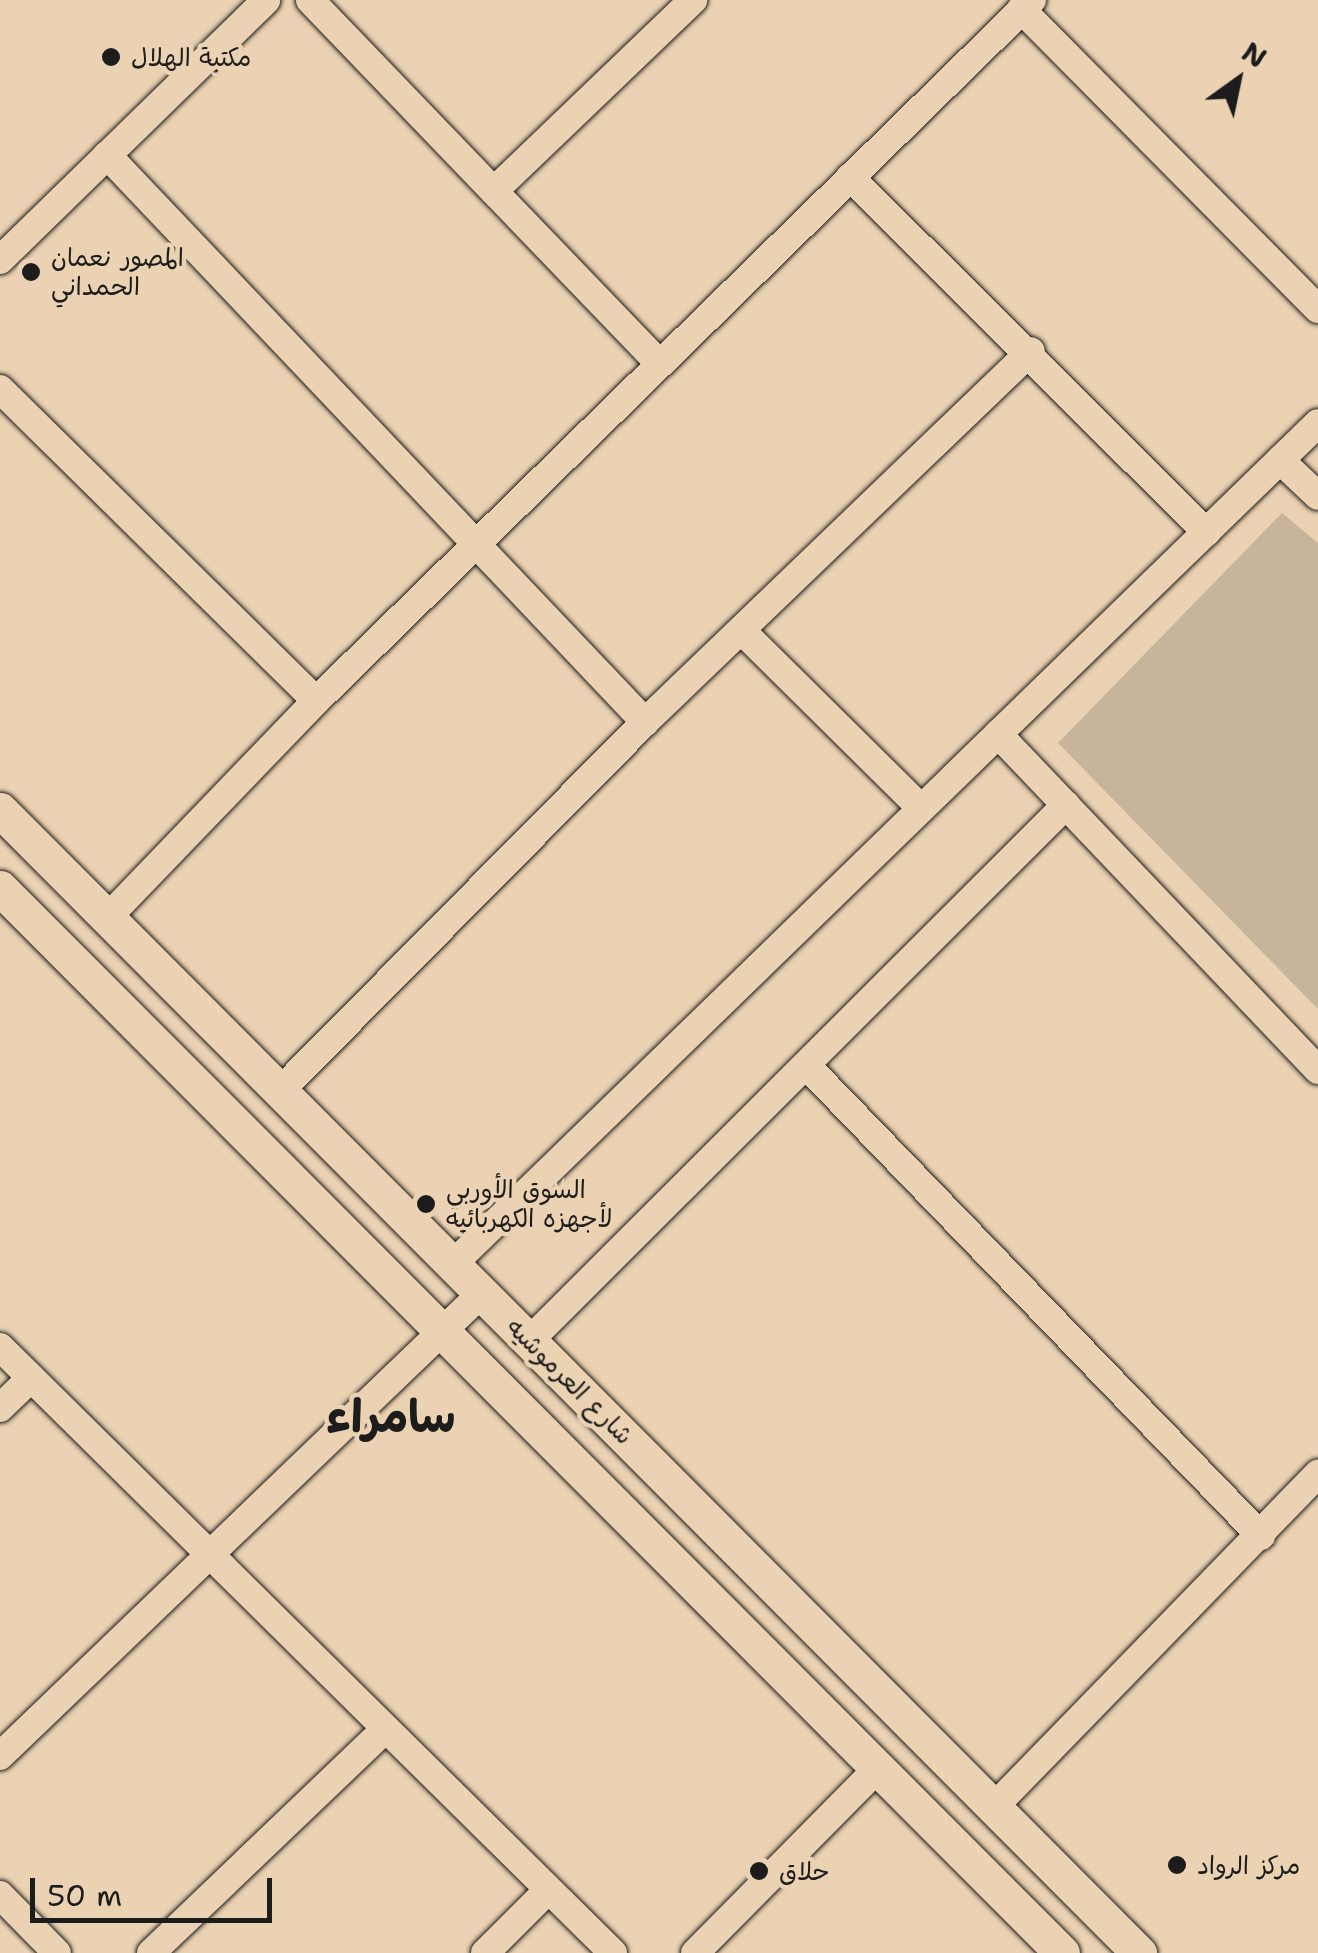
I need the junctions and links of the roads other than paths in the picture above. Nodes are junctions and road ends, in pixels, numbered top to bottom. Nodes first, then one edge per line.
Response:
1 (266, 0) edge
2 (310, 0) edge
3 (693, 0) edge
4 (1026, 4) edge
5 (107, 155) junction
6 (850, 177) junction
7 (494, 191) junction
8 (0, 260) edge
9 (1318, 309) edge
10 (1031, 352) junction
11 (658, 362) junction
12 (0, 389) edge
13 (1318, 422) edge
14 (1280, 460) junction
15 (1318, 496) edge
16 (1206, 532) junction
17 (479, 547) junction
18 (742, 631) junction
19 (316, 701) junction
20 (645, 722) junction
21 (998, 734) junction
22 (1066, 806) junction
23 (921, 808) junction
24 (0, 810) edge
25 (0, 888) edge
26 (108, 918) junction
27 (806, 1065) junction
28 (1318, 1070) edge
29 (280, 1091) junction
30 (375, 1185) junction
31 (336, 1225) junction
32 (453, 1264) junction
33 (482, 1294) junction
34 (442, 1332) junction
35 (529, 1341) junction
36 (0, 1347) edge
37 (31, 1378) junction
38 (0, 1408) edge
39 (1318, 1474) edge
40 (1261, 1536) junction
41 (210, 1555) junction
42 (386, 1729) junction
43 (0, 1756) edge
44 (878, 1768) junction
45 (994, 1807) junction
46 (548, 1890) junction
47 (0, 1895) edge
48 (57, 1953) edge
49 (151, 1953) edge
50 (485, 1953) edge
51 (612, 1953) edge
52 (695, 1953) edge
53 (1062, 1953) edge
54 (1139, 1953) edge

1 - 5 street
2 - 7 street
3 - 7 street
4 - 6 street
4 - 9 street
5 - 8 street
5 - 17 street
6 - 10 street
6 - 11 street
7 - 11 street
10 - 16 street
10 - 18 street
11 - 17 street
12 - 19 street
13 - 14 street
14 - 15 street
14 - 16 street
16 - 21 street
17 - 19 street
17 - 20 street
18 - 20 street
18 - 23 street
19 - 26 street
20 - 29 street
21 - 22 street
21 - 23 street
22 - 27 street
22 - 28 street
23 - 32 street
24 - 26 street, شارع العرموشيه
25 - 31 street
26 - 29 street, شارع العرموشيه
27 - 35 street
27 - 40 street
29 - 30 street, شارع العرموشيه
30 - 31 street
30 - 32 street, شارع العرموشيه
31 - 34 street
32 - 33 street, شارع العرموشيه
33 - 34 street
33 - 35 street, شارع العرموشيه
34 - 41 street
34 - 44 street
35 - 45 street, شارع العرموشيه
36 - 37 street
37 - 38 street
37 - 41 street
39 - 40 street
40 - 45 street
41 - 42 street
41 - 43 street
42 - 46 street
42 - 49 street
44 - 52 street
44 - 53 street
45 - 54 street, شارع العرموشيه
46 - 50 street
46 - 51 street
47 - 48 street

